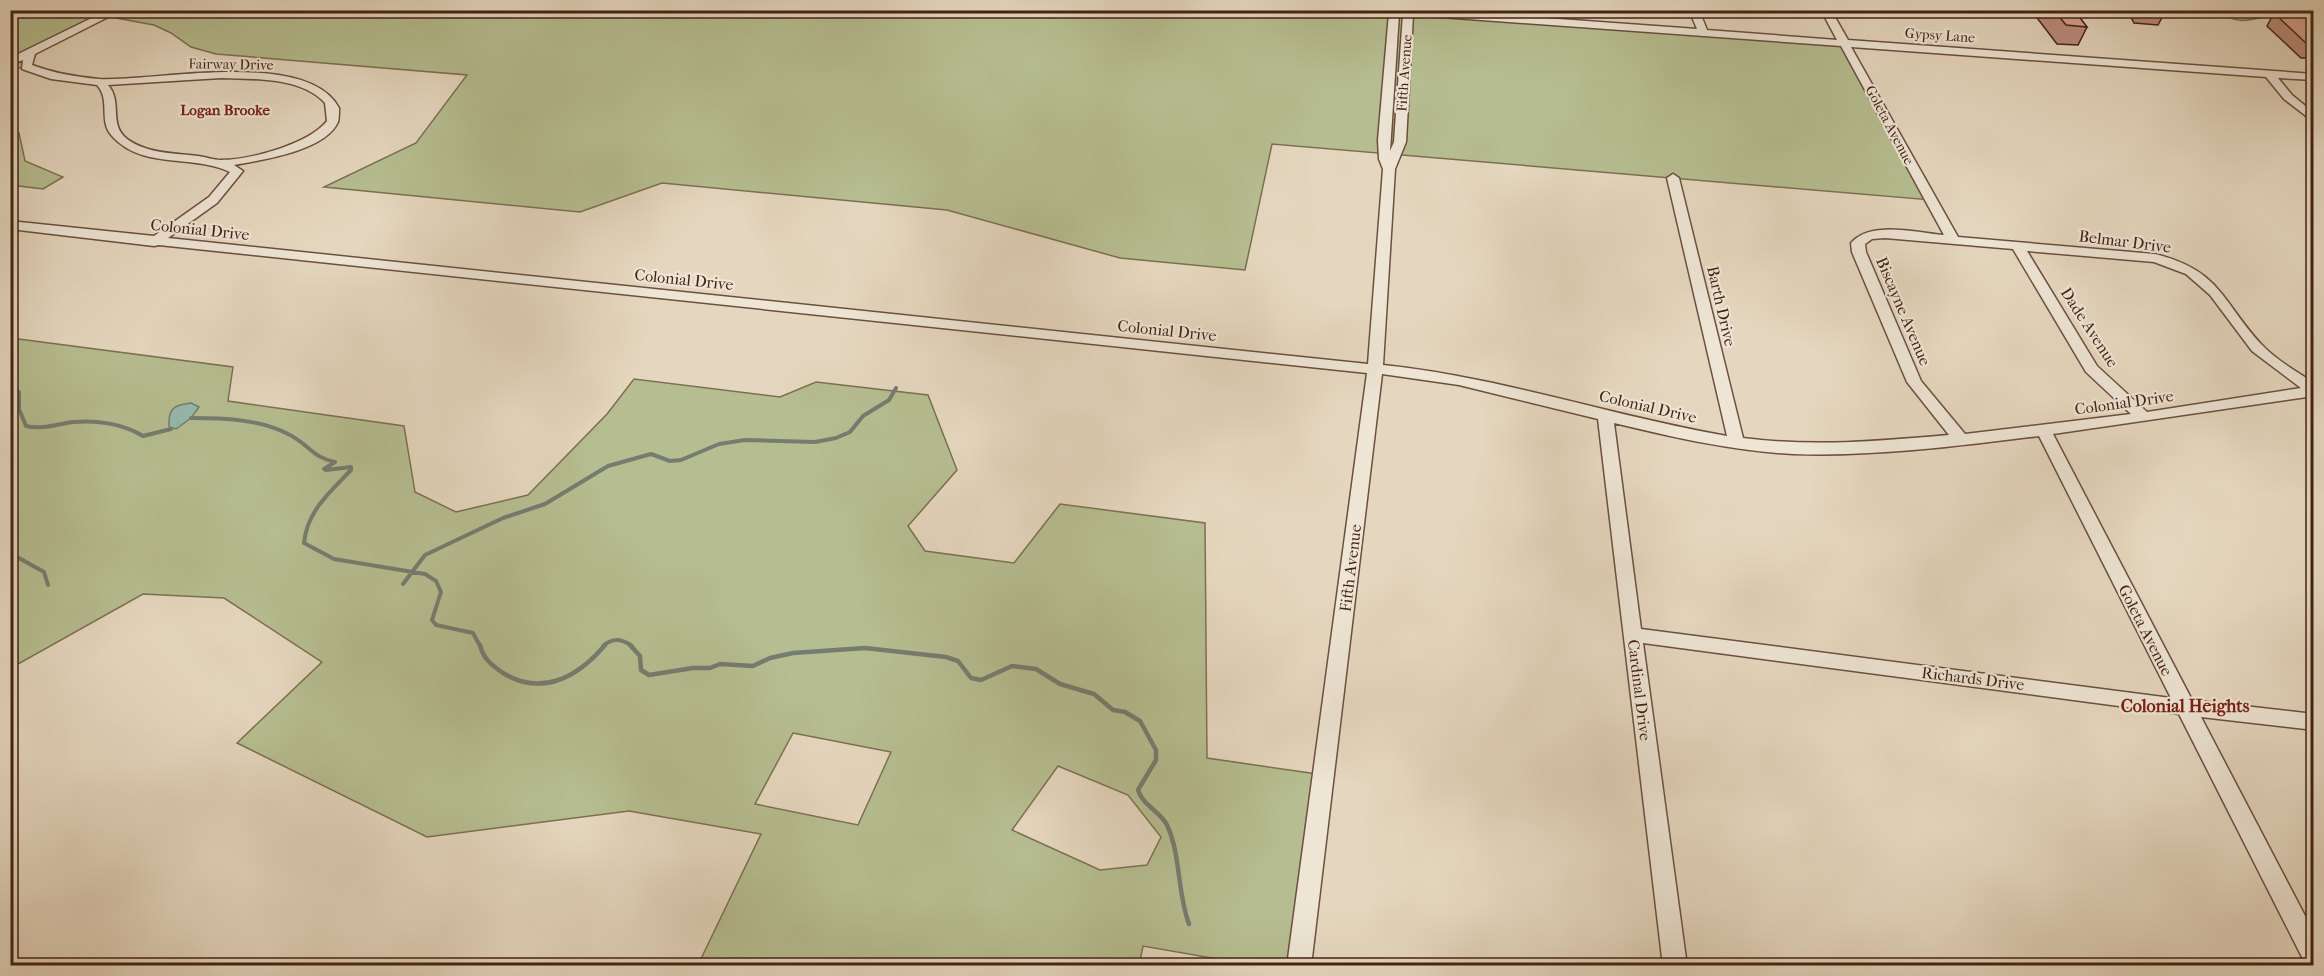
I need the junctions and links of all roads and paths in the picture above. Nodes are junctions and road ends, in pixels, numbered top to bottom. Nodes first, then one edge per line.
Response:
1 (117, 10) edge
2 (1385, 10) edge
3 (1560, 10) edge
4 (1694, 10) edge
5 (1826, 10) edge
6 (1394, 11) edge
7 (1408, 11) edge
8 (1562, 23) junction
9 (1703, 33) junction
10 (1845, 43) junction
11 (31, 51) junction
12 (10, 62) edge
13 (26, 67) junction
14 (10, 69) edge
15 (2270, 75) junction
16 (2313, 77) edge
17 (104, 86) junction
18 (2313, 111) edge
19 (2313, 119) edge
20 (262, 157) junction
21 (224, 163) junction
22 (1389, 169) junction
23 (237, 171) junction
24 (1673, 178) dead end
25 (10, 225) edge
26 (1953, 240) junction
27 (154, 242) junction
28 (2018, 246) junction
29 (1375, 369) junction
30 (2313, 390) edge
31 (1605, 415) junction
32 (2144, 417) junction
33 (2044, 431) junction
34 (1961, 439) junction
35 (1736, 442) junction
36 (1633, 635) junction
37 (2185, 706) junction
38 (2313, 722) edge
39 (2313, 957) edge
40 (1299, 966) edge
41 (1675, 966) edge

1 - 11 street
2 - 6 street, Gypsy Lane
3 - 8 street
4 - 9 street
5 - 10 street, Goleta Avenue
6 - 7 street, Gypsy Lane
6 - 22 street, Fifth Avenue
7 - 8 street, Gypsy Lane
7 - 22 street, Fifth Avenue
8 - 9 street, Gypsy Lane
9 - 10 street, Gypsy Lane
10 - 15 street, Gypsy Lane
10 - 26 street, Goleta Avenue
11 - 12 street
11 - 13 street
13 - 14 street
13 - 17 street
15 - 16 street, Gypsy Lane
15 - 18 street
15 - 19 street
17 - 20 street, Fairway Drive
17 - 21 street
20 - 21 street, Fairway Drive
20 - 23 street, Fairway Drive
21 - 23 street
22 - 29 street, Fifth Avenue
23 - 27 street
24 - 35 street, Barth Drive
25 - 27 street, Colonial Drive
26 - 28 street, Belmar Drive
26 - 34 street, Biscayne Avenue
27 - 29 street, Colonial Drive
28 - 30 street, Belmar Drive
28 - 32 street, Dade Avenue
29 - 31 street, Colonial Drive
29 - 40 street, Fifth Avenue
30 - 32 street, Colonial Drive
31 - 35 street, Colonial Drive
31 - 36 street, Cardinal Drive
32 - 33 street, Colonial Drive
33 - 34 street, Colonial Drive
33 - 37 street, Goleta Avenue
34 - 35 street, Colonial Drive
36 - 37 street, Richards Drive
36 - 41 street, Cardinal Drive
37 - 38 street, Richards Drive
37 - 39 street, Goleta Avenue

